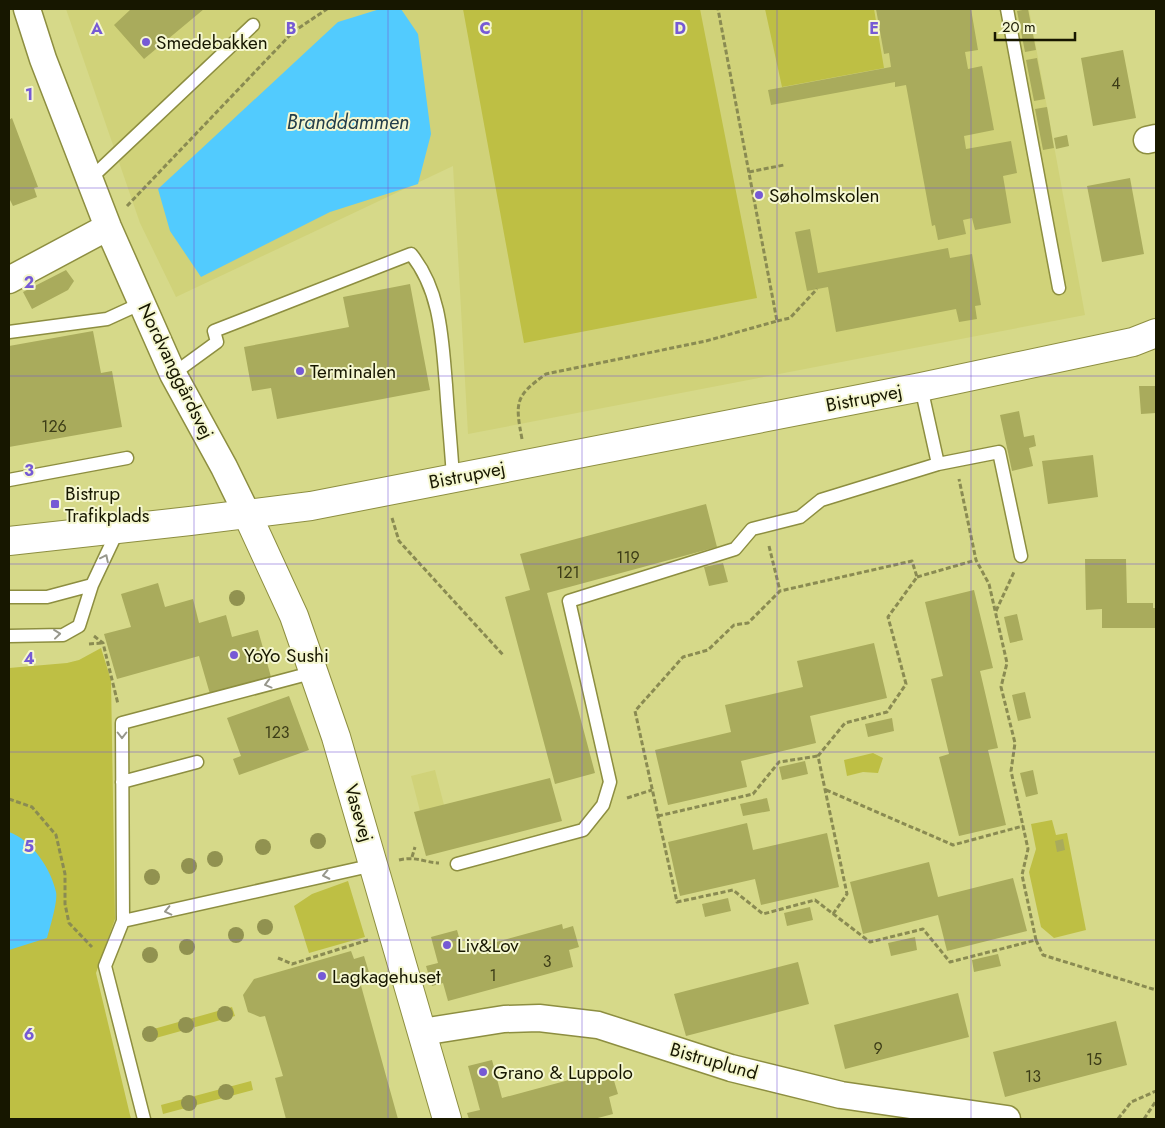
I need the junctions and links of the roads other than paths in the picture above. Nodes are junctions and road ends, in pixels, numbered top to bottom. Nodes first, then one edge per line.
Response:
1 (27, 9) edge
2 (1007, 9) edge
3 (252, 25) dead end
4 (90, 179) junction
5 (108, 226) junction
6 (9, 280) edge
7 (1059, 288) dead end
8 (142, 303) junction
9 (9, 332) edge
10 (1156, 333) edge
11 (173, 374) junction
12 (921, 387) junction
13 (127, 458) dead end
14 (938, 464) junction
15 (453, 477) junction
16 (9, 480) edge
17 (247, 514) junction
18 (118, 530) junction
19 (9, 541) edge
20 (1021, 556) road end
21 (92, 586) junction
22 (9, 597) edge
23 (9, 636) edge
24 (315, 672) junction
25 (196, 762) dead end
26 (122, 782) junction
27 (457, 864) dead end
28 (374, 865) junction
29 (122, 921) junction
30 (422, 1032) junction
31 (144, 1119) edge
32 (447, 1119) edge
33 (1007, 1119) edge

1 - 4 street, Nordvanggårdsvej
2 - 7 lane
3 - 4 lane
4 - 5 street, Nordvanggårdsvej
5 - 6 street
5 - 8 street, Nordvanggårdsvej
8 - 9 lane
8 - 11 street, Nordvanggårdsvej
10 - 12 main road, Bistrupvej
11 - 15 lane
11 - 17 street, Nordvanggårdsvej
12 - 14 lane, Bistrupvej
12 - 15 main road, Bistrupvej
13 - 16 lane
14 - 20 lane
14 - 27 lane
15 - 17 main road, Bistrupvej
17 - 18 main road, Bistrupvej
17 - 24 main road, Vasevej
18 - 19 main road, Bistrupvej
21 -> 18 lane
21 - 22 lane
23 -> 21 lane
24 -> 26 lane
24 - 28 main road, Vasevej
25 - 26 lane
26 - 29 lane
28 -> 29 lane
28 - 30 main road, Vasevej
29 - 31 lane
30 - 32 main road, Vasevej
30 - 33 street, Bistruplund

